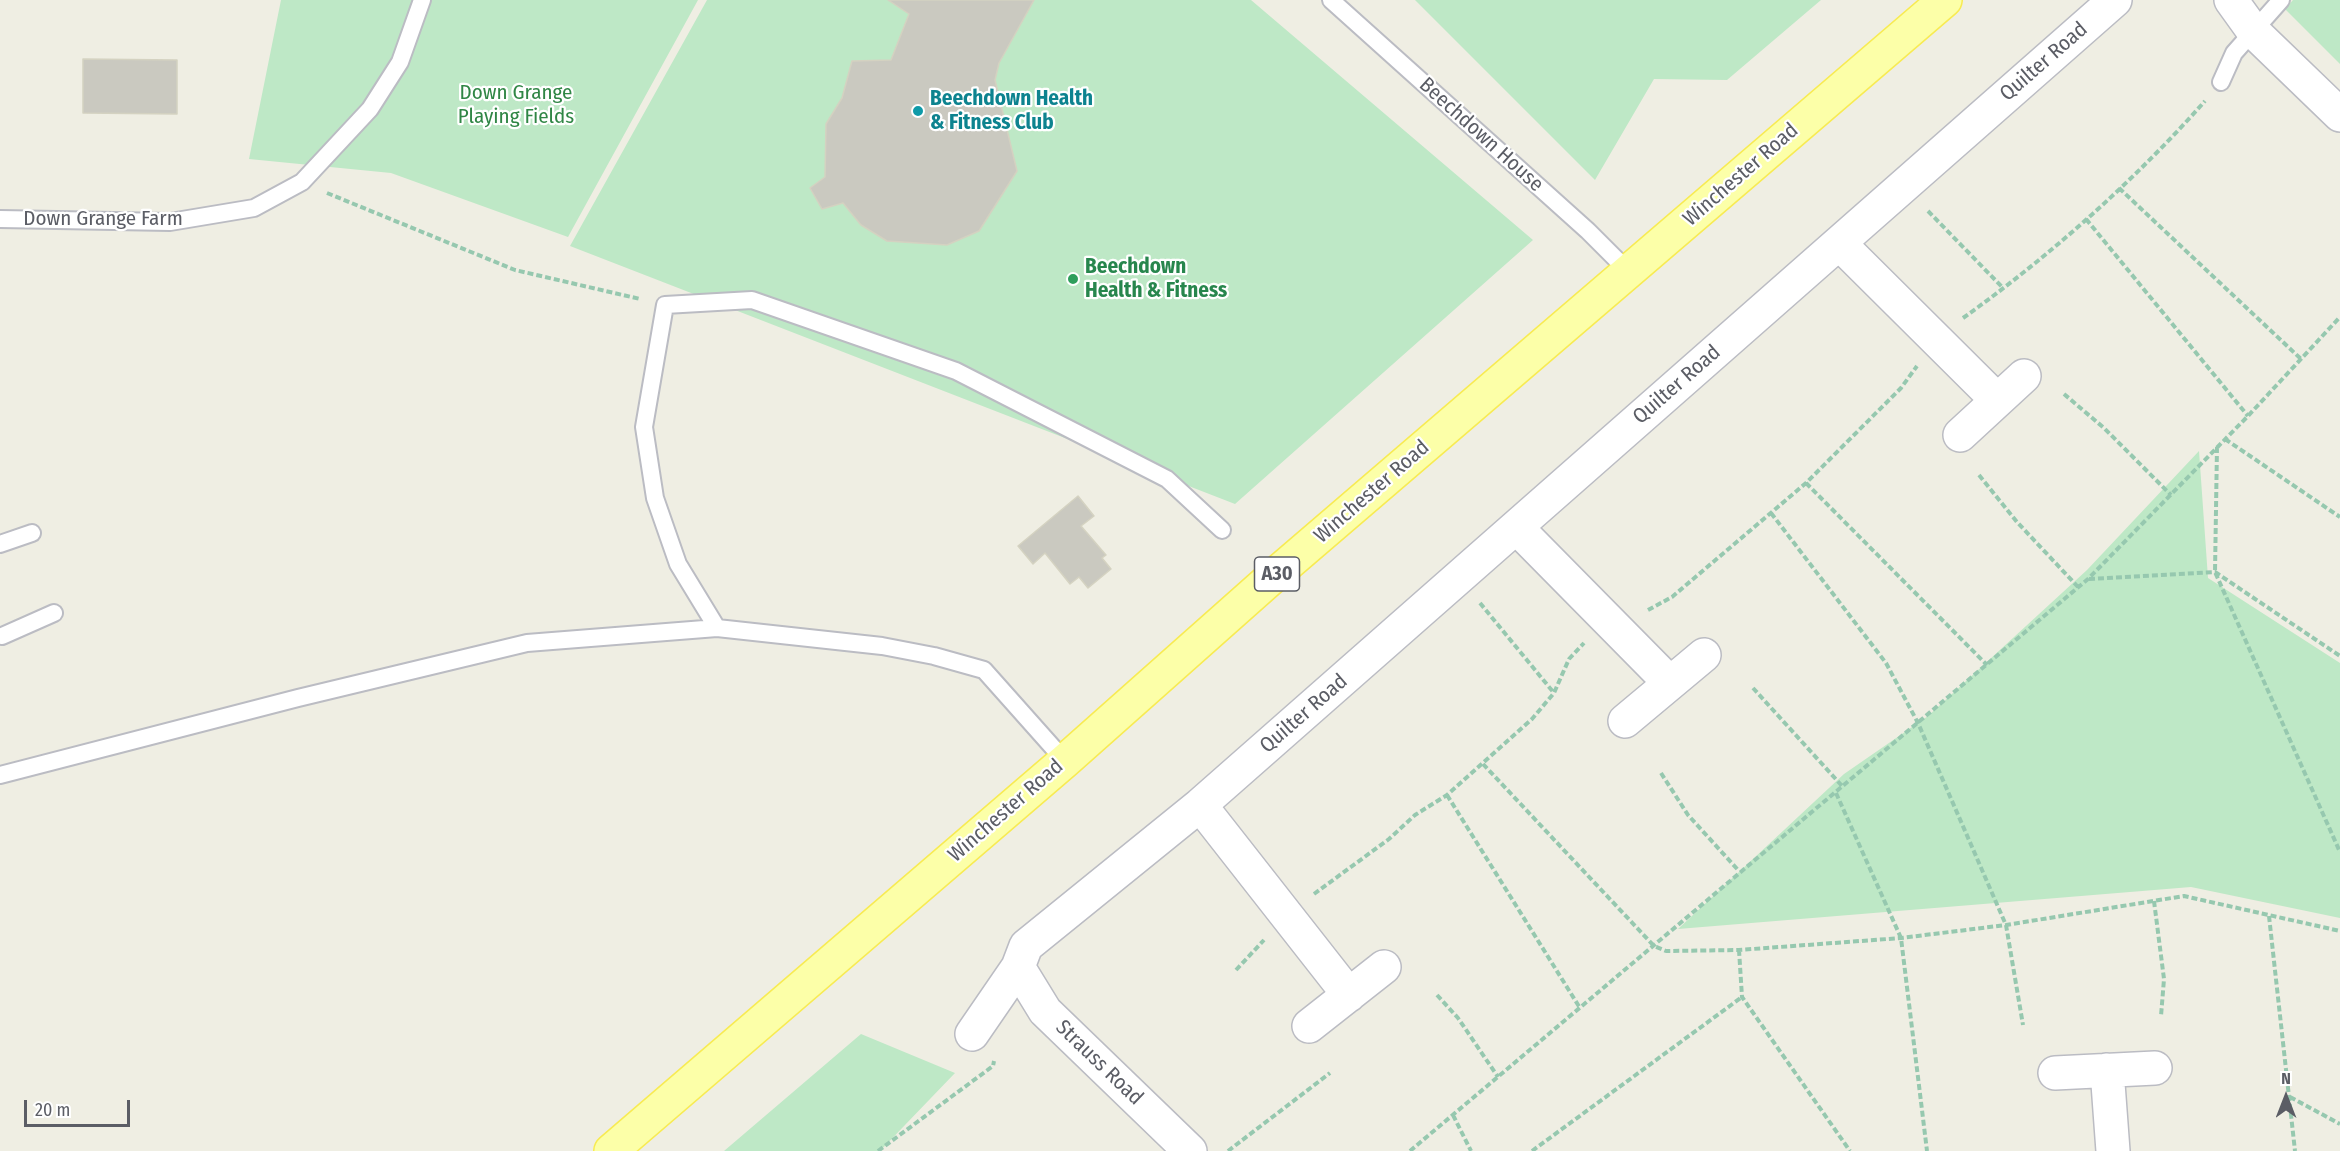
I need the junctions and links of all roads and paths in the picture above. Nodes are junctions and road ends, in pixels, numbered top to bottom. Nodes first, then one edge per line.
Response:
1 (422, 0) edge
2 (1331, 0) edge
3 (1946, 0) edge
4 (2115, 0) edge
5 (2230, 0) edge
6 (2281, 0) edge
7 (2254, 32) junction
8 (2221, 82) joint
9 (2340, 115) edge
10 (302, 182) junction
11 (2119, 188) junction
12 (1926, 209) dead end
13 (0, 219) edge
14 (2086, 219) junction
15 (1839, 243) junction
16 (1629, 272) junction
17 (2003, 288) junction
18 (665, 305) junction
19 (2340, 317) edge
20 (1936, 342) junction
21 (2301, 359) junction
22 (2024, 376) dead end
23 (2064, 394) dead end
24 (1997, 400) junction
25 (2248, 416) junction
26 (1960, 435) dead end
27 (2225, 439) junction
28 (2217, 446) junction
29 (1979, 475) dead end
30 (1806, 483) junction
31 (2171, 495) junction
32 (1771, 513) junction
33 (2340, 517) edge
34 (1516, 527) junction
35 (1222, 530) dead end
36 (33, 533) dead end
37 (0, 544) edge
38 (2215, 572) junction
39 (2088, 579) junction
40 (2078, 587) junction
41 (1476, 598) dead end
42 (54, 613) dead end
43 (1614, 626) junction
44 (717, 628) junction
45 (1, 635) edge
46 (1704, 655) dead end
47 (2340, 656) edge
48 (1987, 665) junction
49 (1670, 683) junction
50 (1753, 688) dead end
51 (1554, 693) junction
52 (1625, 721) dead end
53 (1918, 723) junction
54 (1065, 761) junction
55 (1483, 764) junction
56 (1661, 772) dead end
57 (0, 775) edge
58 (1843, 787) junction
59 (1836, 793) junction
60 (1447, 795) junction
61 (1200, 805) junction
62 (2340, 852) edge
63 (1739, 871) junction
64 (2154, 901) junction
65 (1288, 915) junction
66 (2269, 916) junction
67 (2006, 925) junction
68 (2340, 931) edge
69 (1901, 938) junction
70 (1654, 946) junction
71 (1739, 950) junction
72 (1018, 967) junction
73 (1384, 967) dead end
74 (1236, 970) dead end
75 (1349, 994) junction
76 (1437, 995) dead end
77 (1742, 997) junction
78 (1580, 1008) junction
79 (2161, 1016) dead end
80 (2023, 1025) dead end
81 (1309, 1026) dead end
82 (983, 1044) joint
83 (2155, 1068) dead end
84 (2107, 1070) junction
85 (1330, 1073) dead end
86 (2055, 1073) dead end
87 (1498, 1077) junction
88 (2289, 1096) junction
89 (1453, 1115) junction
90 (2340, 1124) edge
91 (611, 1151) edge
92 (878, 1151) edge
93 (1191, 1151) edge
94 (1228, 1151) edge
95 (1410, 1151) edge
96 (1471, 1151) edge
97 (1532, 1151) edge
98 (1850, 1151) edge
99 (1927, 1151) edge
100 (2113, 1151) edge
101 (2295, 1151) edge

1 - 10 lane, Down Grange Farm
2 - 16 lane, Beechdown House
3 - 16 main road, Winchester Road / A30
4 - 15 street, Quilter Road
5 - 7 street
6 - 7 lane
7 - 8 lane
7 - 9 street
8 - 11 path
10 - 13 lane, Down Grange Farm
10 - 18 path
11 - 14 path
11 - 21 path
12 - 17 path
14 - 17 path
14 - 25 path
15 - 20 street
15 - 34 street, Quilter Road
16 - 54 main road, Winchester Road / A30
17 - 20 path
18 - 35 lane
18 - 44 lane
19 - 21 path
20 - 24 street
20 - 30 path
21 - 25 path
22 - 24 street
23 - 31 path
24 - 26 street
25 - 27 path
27 - 28 path
27 - 33 path
28 - 31 path
28 - 38 path
29 - 40 path
30 - 32 path
30 - 48 path
31 - 39 path
32 - 43 path
32 - 53 path
34 - 43 street
34 - 61 street, Quilter Road
36 - 37 lane
38 - 39 path
38 - 47 path
38 - 62 path
39 - 40 path
40 - 48 path
41 - 51 path
42 - 45 lane
43 - 49 street
43 - 51 path
44 - 54 lane
44 - 57 lane
46 - 49 street
48 - 53 path
49 - 52 street
50 - 58 path
51 - 55 path
53 - 58 path
53 - 67 path
54 - 91 main road, Winchester Road / A30
55 - 60 path
55 - 70 path
56 - 63 path
58 - 59 path
59 - 63 path
59 - 69 path
60 - 65 path
60 - 78 path
61 - 65 street
61 - 72 street, Quilter Road
63 - 70 path
64 - 66 path
64 - 67 path
64 - 79 path
65 - 74 path
65 - 75 street
66 - 68 path
66 - 88 path
67 - 69 path
67 - 80 path
69 - 71 path
69 - 99 path
70 - 71 path
70 - 78 path
71 - 77 path
72 - 82 street, Quilter Road
72 - 93 street, Strauss Road
73 - 75 street
75 - 81 street
76 - 87 path
77 - 97 path
77 - 98 path
78 - 87 path
82 - 92 path
83 - 84 street
84 - 86 street
84 - 100 street
85 - 94 path
87 - 89 path
88 - 90 path
88 - 101 path
89 - 95 path
89 - 96 path

